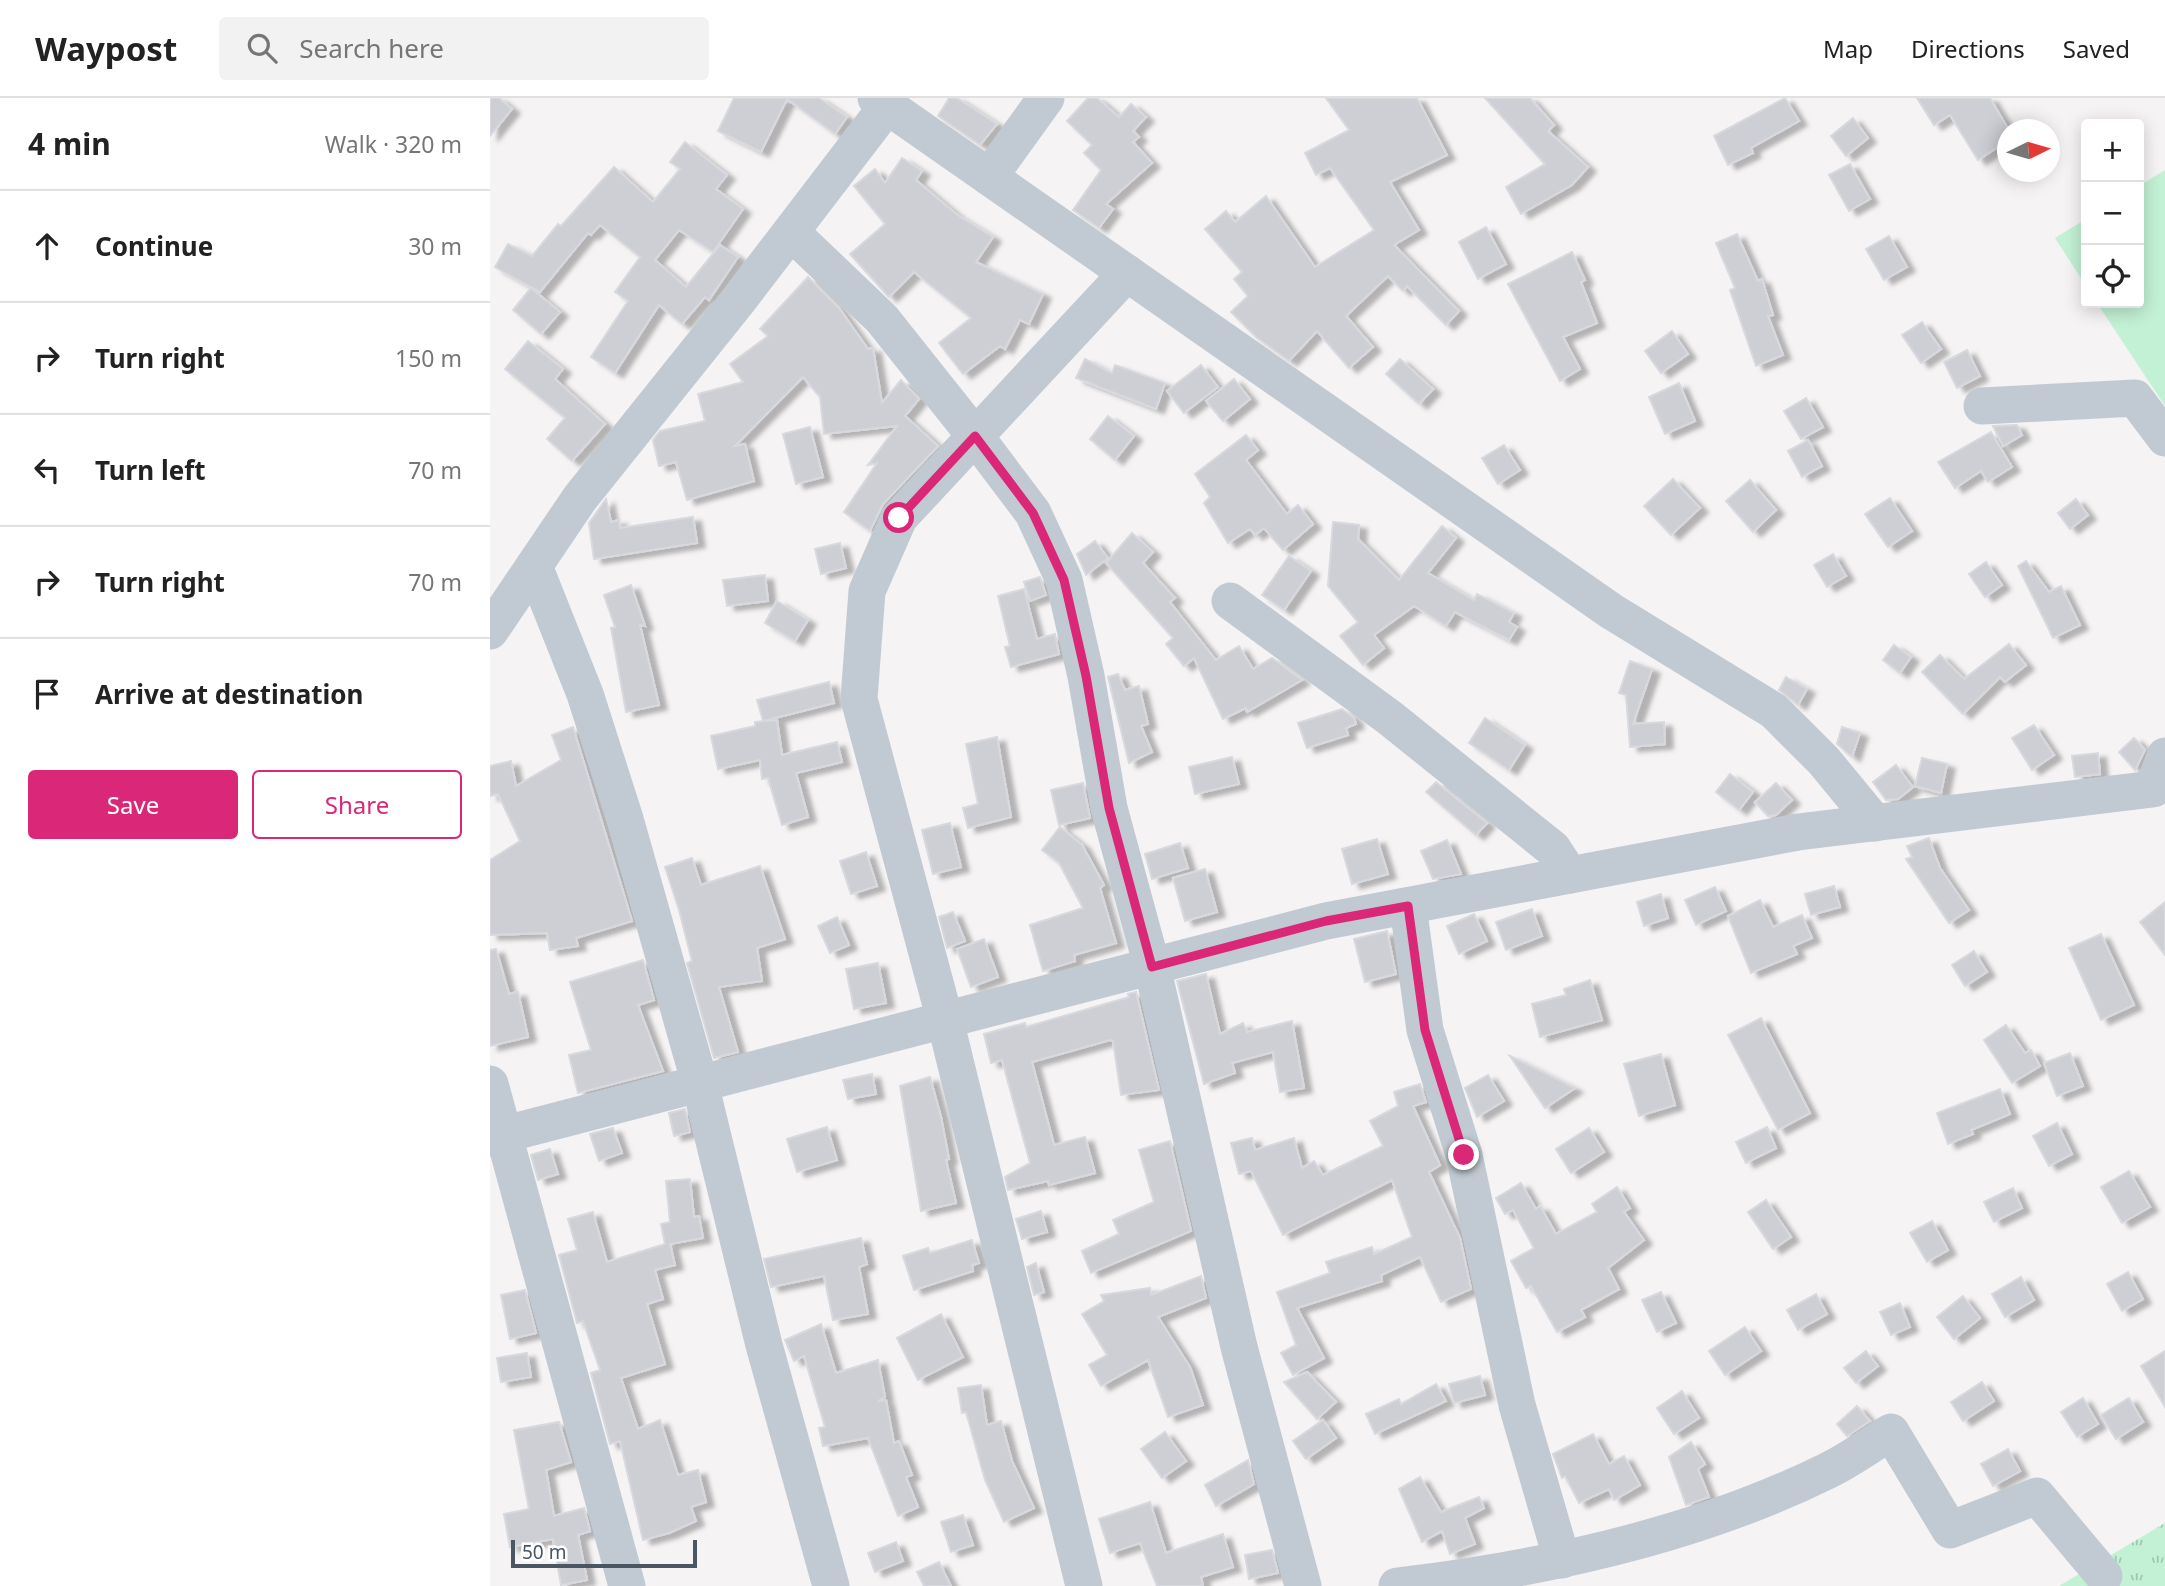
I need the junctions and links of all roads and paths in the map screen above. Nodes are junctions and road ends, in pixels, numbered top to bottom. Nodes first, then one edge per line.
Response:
1 (1046, 98) edge
2 (881, 102) edge
3 (989, 177) junction
4 (791, 232) junction
5 (1127, 273) junction
6 (1982, 406) dead end
7 (975, 436) junction
8 (2165, 438) edge
9 (534, 566) junction
10 (1230, 601) dead end
11 (490, 631) edge
12 (2161, 777) edge
13 (1875, 823) junction
14 (1570, 875) junction
15 (1408, 906) junction
16 (1152, 967) junction
17 (945, 1020) junction
18 (490, 1084) edge
19 (700, 1084) junction
20 (497, 1137) edge
21 (1562, 1560) junction
22 (2104, 1576) dead end
23 (627, 1586) edge
24 (831, 1586) edge
25 (1084, 1586) edge
26 (1303, 1586) edge
27 (1397, 1586) edge

1 - 3 street
2 - 3 street
2 - 4 street
3 - 5 street
4 - 7 street
4 - 9 street
5 - 7 street
5 - 13 street
6 - 8 street
7 - 16 street
7 - 17 street
9 - 11 street
9 - 19 street
10 - 14 street
12 - 13 street
13 - 14 street
14 - 15 street
15 - 16 street
15 - 21 street
16 - 17 street
16 - 26 street
17 - 19 street
17 - 25 street
18 - 20 street
19 - 20 street
19 - 24 street
20 - 23 street
21 - 22 street
21 - 27 street

